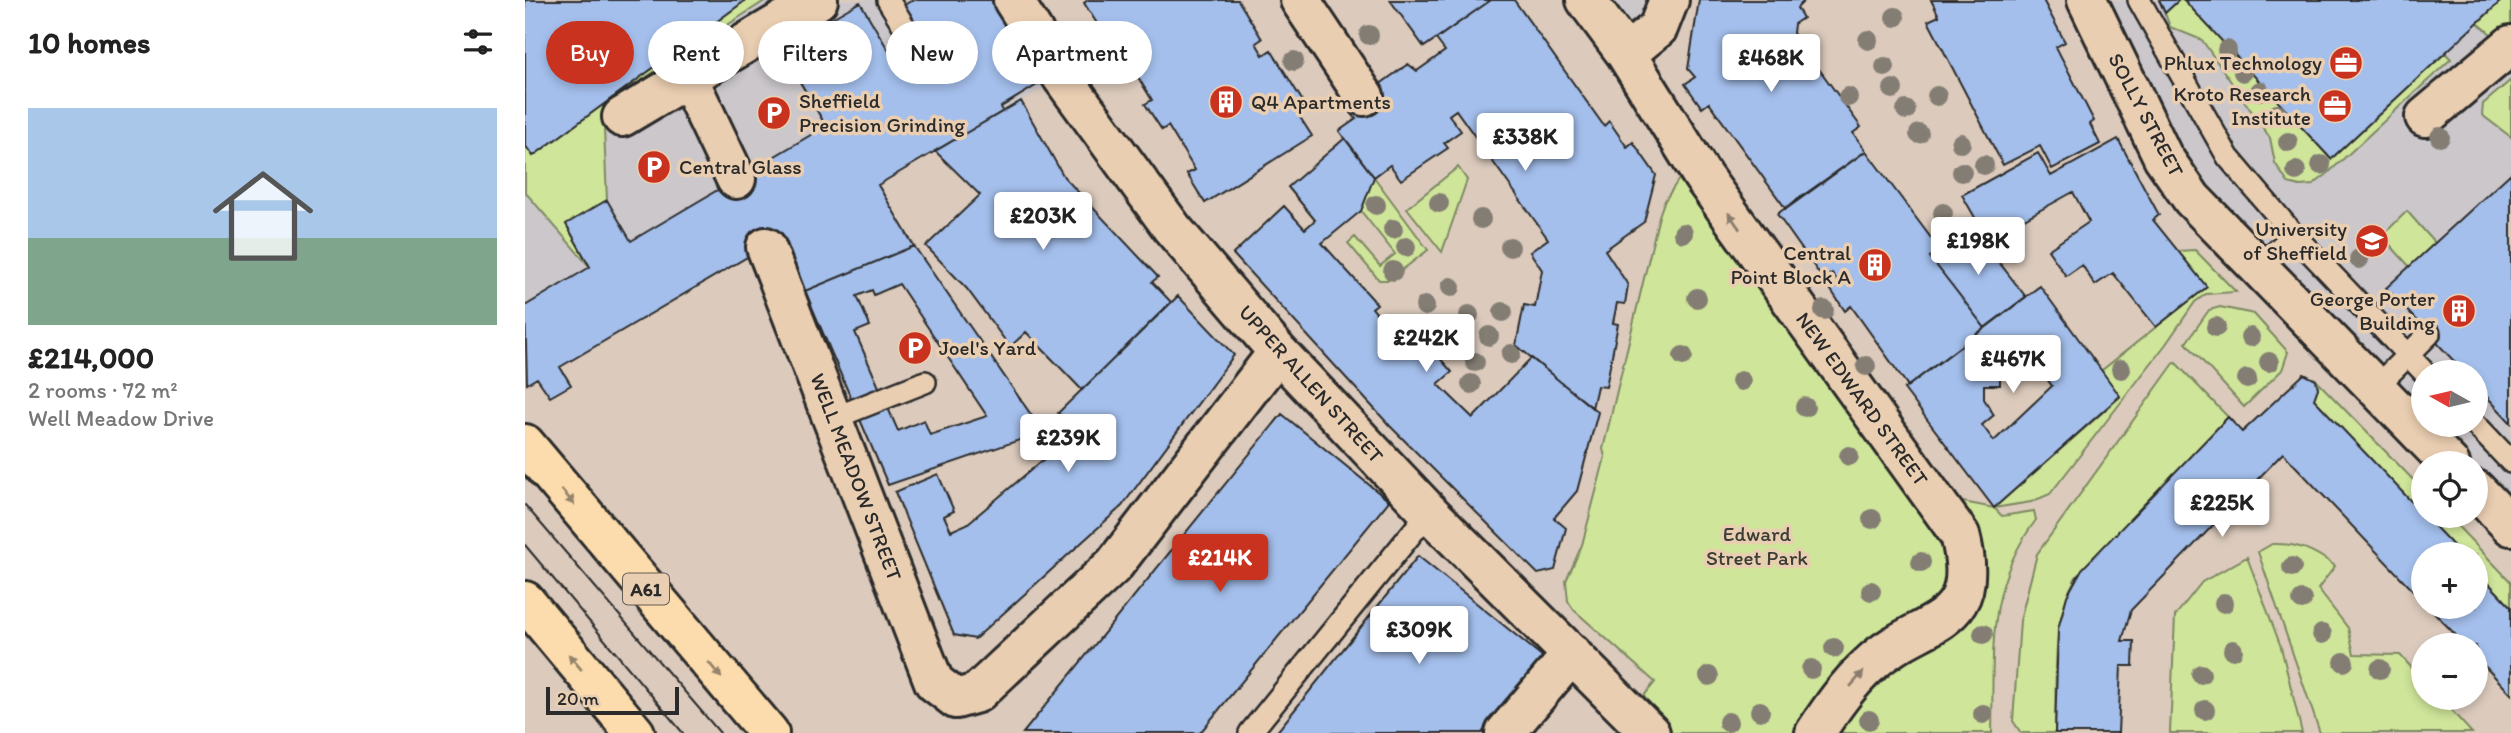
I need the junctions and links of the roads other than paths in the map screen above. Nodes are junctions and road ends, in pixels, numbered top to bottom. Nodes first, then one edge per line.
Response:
1 (818, 0) edge
2 (888, 0) edge
3 (1013, 0) edge
4 (1300, 0) edge
5 (1587, 0) edge
6 (1669, 0) edge
7 (2087, 0) edge
8 (2139, 0) edge
9 (901, 21) edge
10 (744, 44) edge
11 (2511, 45) edge
12 (1626, 54) junction
13 (678, 84) edge
14 (691, 84) edge
15 (1364, 96) dead end
16 (622, 117) dead end
17 (2425, 117) dead end
18 (736, 179) dead end
19 (2294, 235) junction
20 (766, 247) dead end
21 (2258, 267) junction
22 (2429, 334) dead end
23 (1278, 352) junction
24 (2408, 355) junction
25 (2413, 360) edge
26 (925, 382) dead end
27 (2375, 387) junction
28 (834, 418) junction
29 (2489, 438) edge
30 (525, 444) edge
31 (2437, 451) edge
32 (2511, 461) edge
33 (2488, 503) edge
34 (1429, 512) junction
35 (2511, 526) edge
36 (525, 601) edge
37 (1572, 654) junction
38 (1639, 722) edge
39 (635, 733) edge
40 (768, 733) edge
41 (1250, 733) edge
42 (1505, 733) edge
43 (1815, 733) edge

1 - 10 street
2 - 9 lane
3 - 23 street, UPPER ALLEN STREET
4 - 15 street
5 - 12 street, NEW EDWARD STREET
6 - 12 street
7 - 21 street, SOLLY STREET
8 - 19 lane
11 - 17 street
43 -> 12 street, NEW EDWARD STREET
13 - 16 street
14 - 18 street
19 - 21 lane
19 - 24 lane
20 - 28 street, WELL MEADOW STREET
21 - 27 street, SOLLY STREET
22 - 24 lane
23 - 28 street, WELL MEADOW STREET
23 - 34 street, UPPER ALLEN STREET
24 - 25 lane
24 - 27 lane
26 - 28 lane
27 - 31 street, SOLLY STREET
29 - 32 lane
30 -> 40 highway, A61
33 - 35 street
34 - 37 street, UPPER ALLEN STREET
34 - 41 lane
39 -> 36 highway
37 - 38 street, UPPER ALLEN STREET
37 - 42 street

